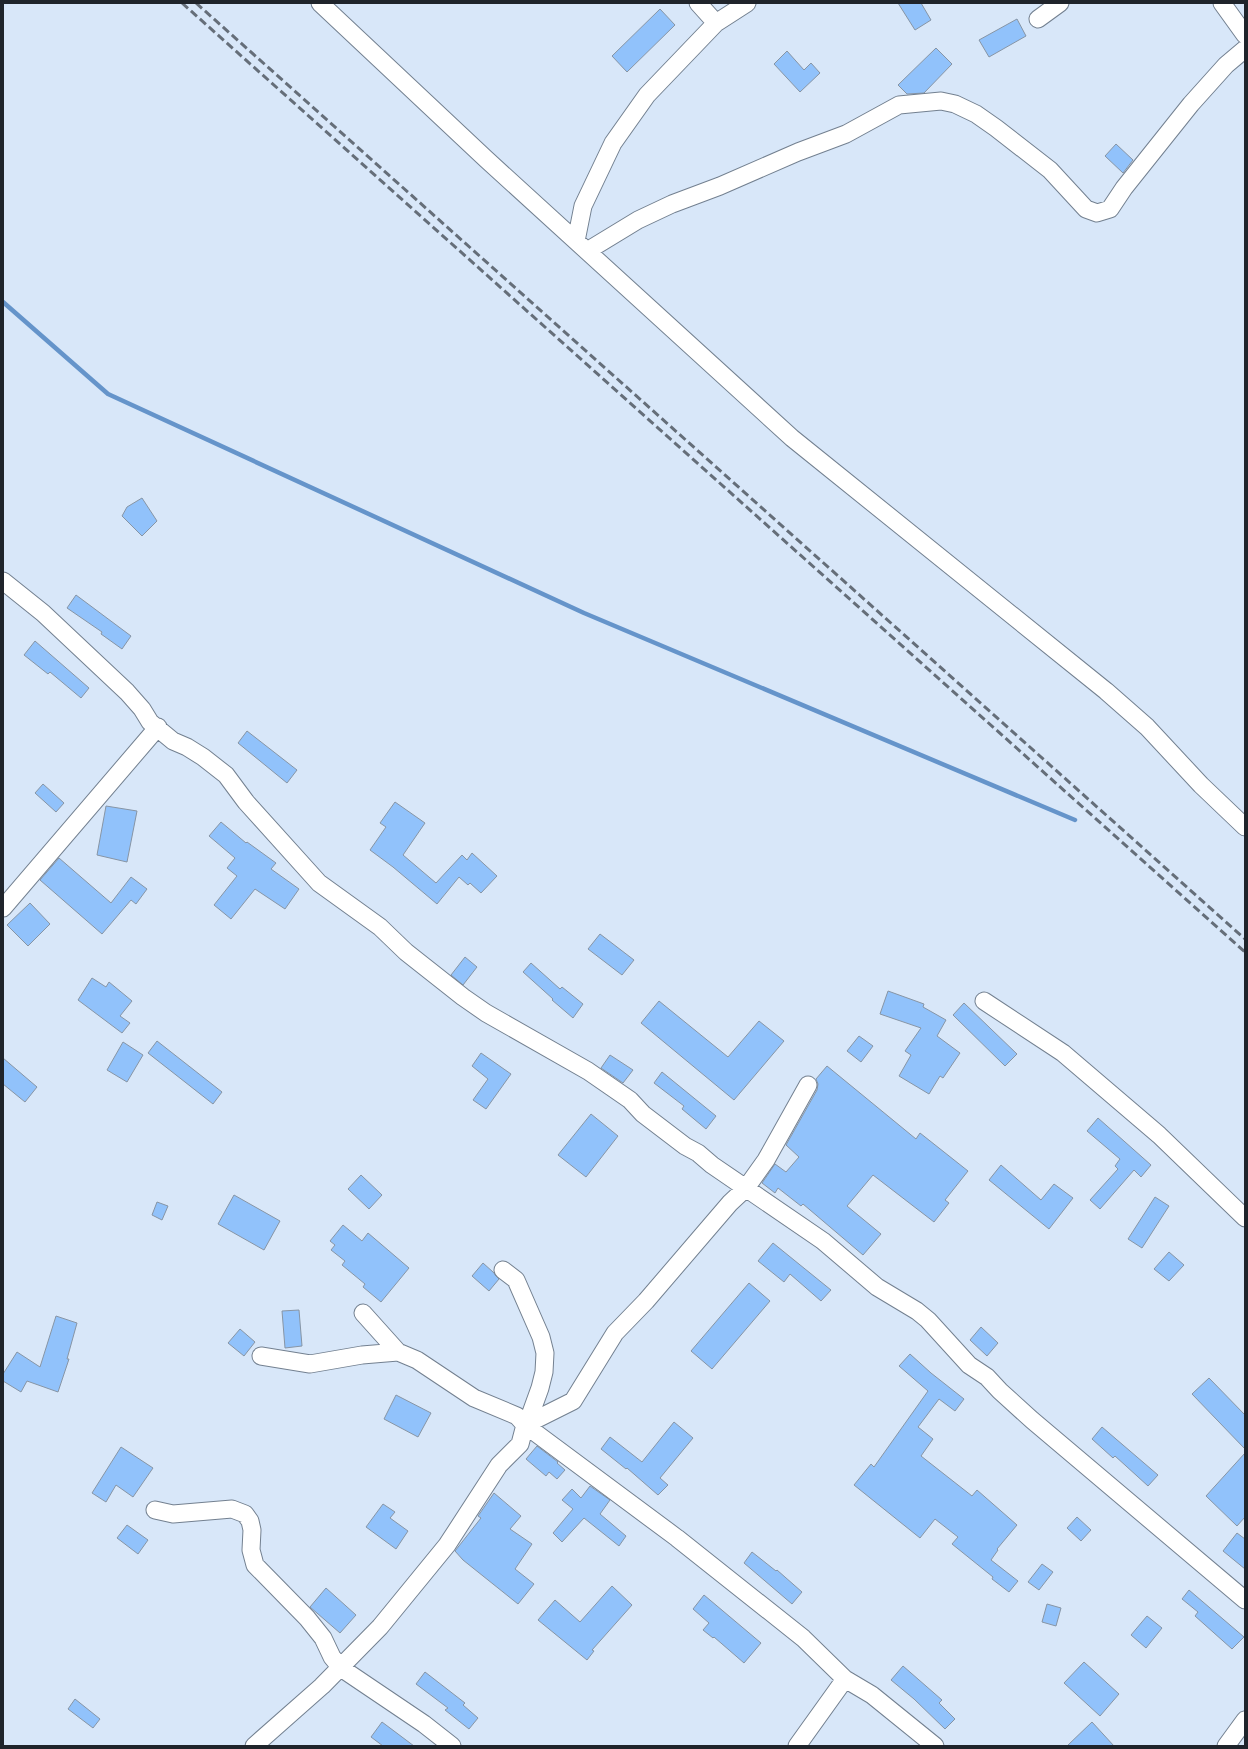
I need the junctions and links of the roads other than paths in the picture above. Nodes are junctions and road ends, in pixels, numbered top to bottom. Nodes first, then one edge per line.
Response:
1 (320, 3) edge
2 (698, 3) edge
3 (747, 3) edge
4 (1060, 3) edge
5 (1222, 3) edge
6 (1038, 19) dead end
7 (716, 22) junction
8 (1245, 35) edge
9 (1245, 49) edge
10 (581, 246) junction
11 (3, 581) edge
12 (158, 727) junction
13 (1245, 827) edge
14 (3, 908) edge
15 (984, 1001) dead end
16 (808, 1085) dead end
17 (746, 1188) junction
18 (1245, 1218) edge
19 (503, 1270) dead end
20 (363, 1313) dead end
21 (398, 1352) junction
22 (261, 1356) dead end
23 (526, 1424) junction
24 (155, 1510) dead end
25 (1245, 1600) edge
26 (341, 1668) junction
27 (845, 1679) junction
28 (1245, 1720) edge
29 (254, 1746) edge
30 (452, 1746) edge
31 (797, 1746) edge
32 (935, 1746) edge
33 (1226, 1746) edge

1 - 10 street
2 - 7 street
3 - 7 street
4 - 6 street
5 - 8 street
7 - 10 street
9 - 10 street
10 - 13 street
11 - 12 street
12 - 14 street
12 - 17 street
15 - 18 street
16 - 17 street
17 - 23 street
17 - 25 street
19 - 23 street
20 - 21 street
21 - 22 street
21 - 23 street
23 - 26 street
23 - 27 street
24 - 26 street
26 - 29 street
26 - 30 street
27 - 31 street
27 - 32 street
28 - 33 street

